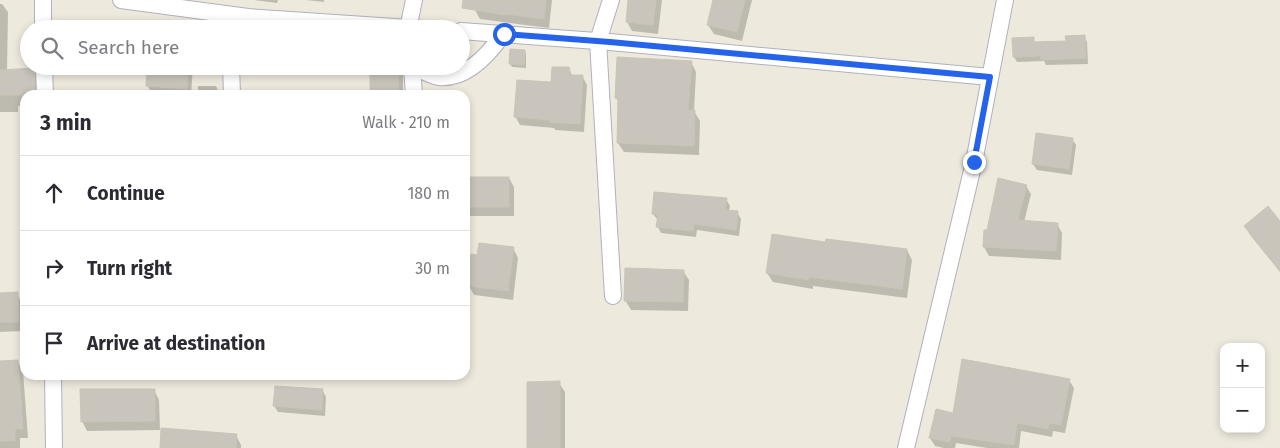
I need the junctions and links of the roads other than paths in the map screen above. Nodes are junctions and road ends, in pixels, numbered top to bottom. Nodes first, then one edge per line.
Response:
1 (43, 0) edge
2 (121, 0) edge
3 (414, 0) edge
4 (611, 0) edge
5 (1005, 0) edge
6 (212, 6) edge
7 (43, 20) edge
8 (227, 20) edge
9 (413, 20) edge
10 (470, 32) edge
11 (504, 34) junction
12 (598, 41) junction
13 (470, 67) edge
14 (44, 75) edge
15 (231, 75) edge
16 (413, 75) edge
17 (434, 75) edge
18 (456, 75) edge
19 (990, 77) junction
20 (45, 90) edge
21 (232, 90) edge
22 (414, 90) edge
23 (613, 296) dead end
24 (52, 380) edge
25 (54, 448) edge
26 (906, 448) edge

1 - 7 street
2 - 6 street
3 - 9 street
4 - 12 street
5 - 19 street
6 - 8 street
10 - 11 street
11 - 12 street
11 - 13 street
12 - 19 street
12 - 23 street
14 - 20 street
15 - 21 street
16 - 22 street
17 - 18 street
19 - 26 street
24 - 25 street

